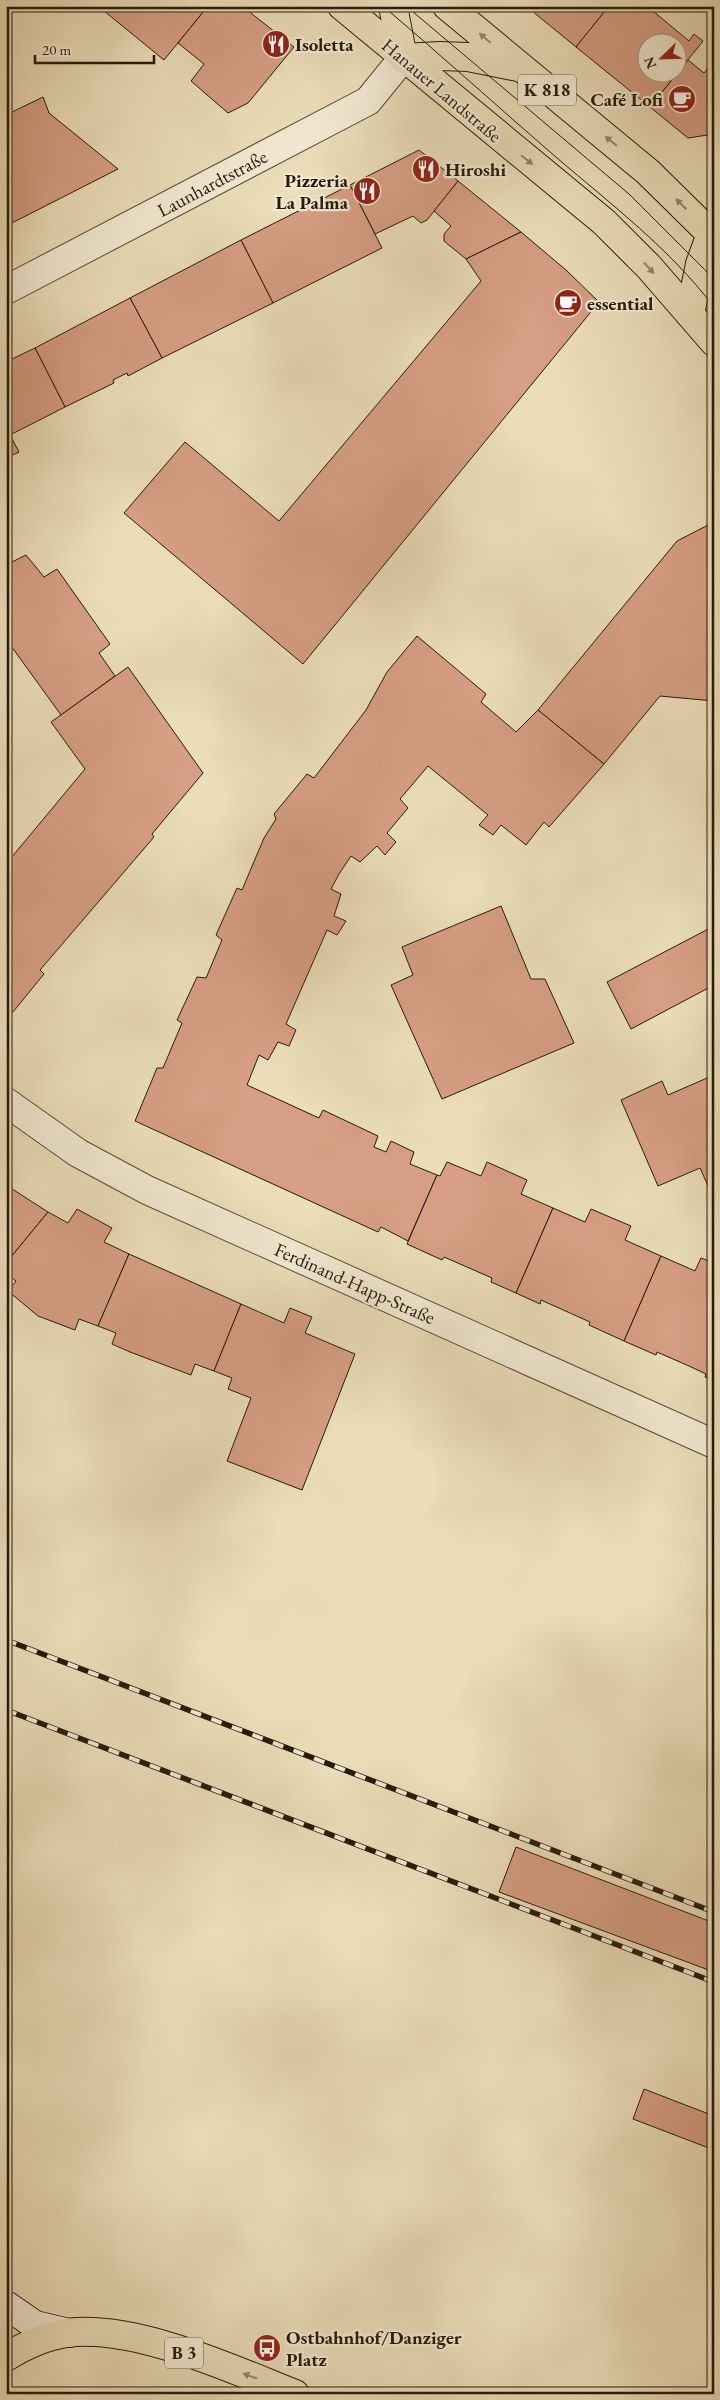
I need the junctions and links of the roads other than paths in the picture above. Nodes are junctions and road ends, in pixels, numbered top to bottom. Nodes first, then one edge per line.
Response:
1 (342, 6) edge
2 (393, 6) edge
3 (447, 6) edge
4 (403, 58) junction
5 (520, 68) junction
6 (713, 234) edge
7 (6, 290) edge
8 (690, 314) junction
9 (714, 342) edge
10 (6, 1102) edge
11 (714, 1444) edge
12 (6, 2305) edge
13 (69, 2333) junction
14 (6, 2357) edge
15 (295, 2394) edge

1 - 4 main road, Hanauer Landstraße
2 - 4 main road
5 -> 3 main road, K 818
4 - 5 main road
4 - 7 street, Launhardtstraße
4 -> 8 main road, Hanauer Landstraße
6 -> 5 main road, K 818
6 - 8 main road
8 - 9 main road, Hanauer Landstraße
10 - 11 street, Ferdinand-Happ-Straße
12 - 13 street
13 - 14 main road, B 3
15 -> 13 main road, B 3

